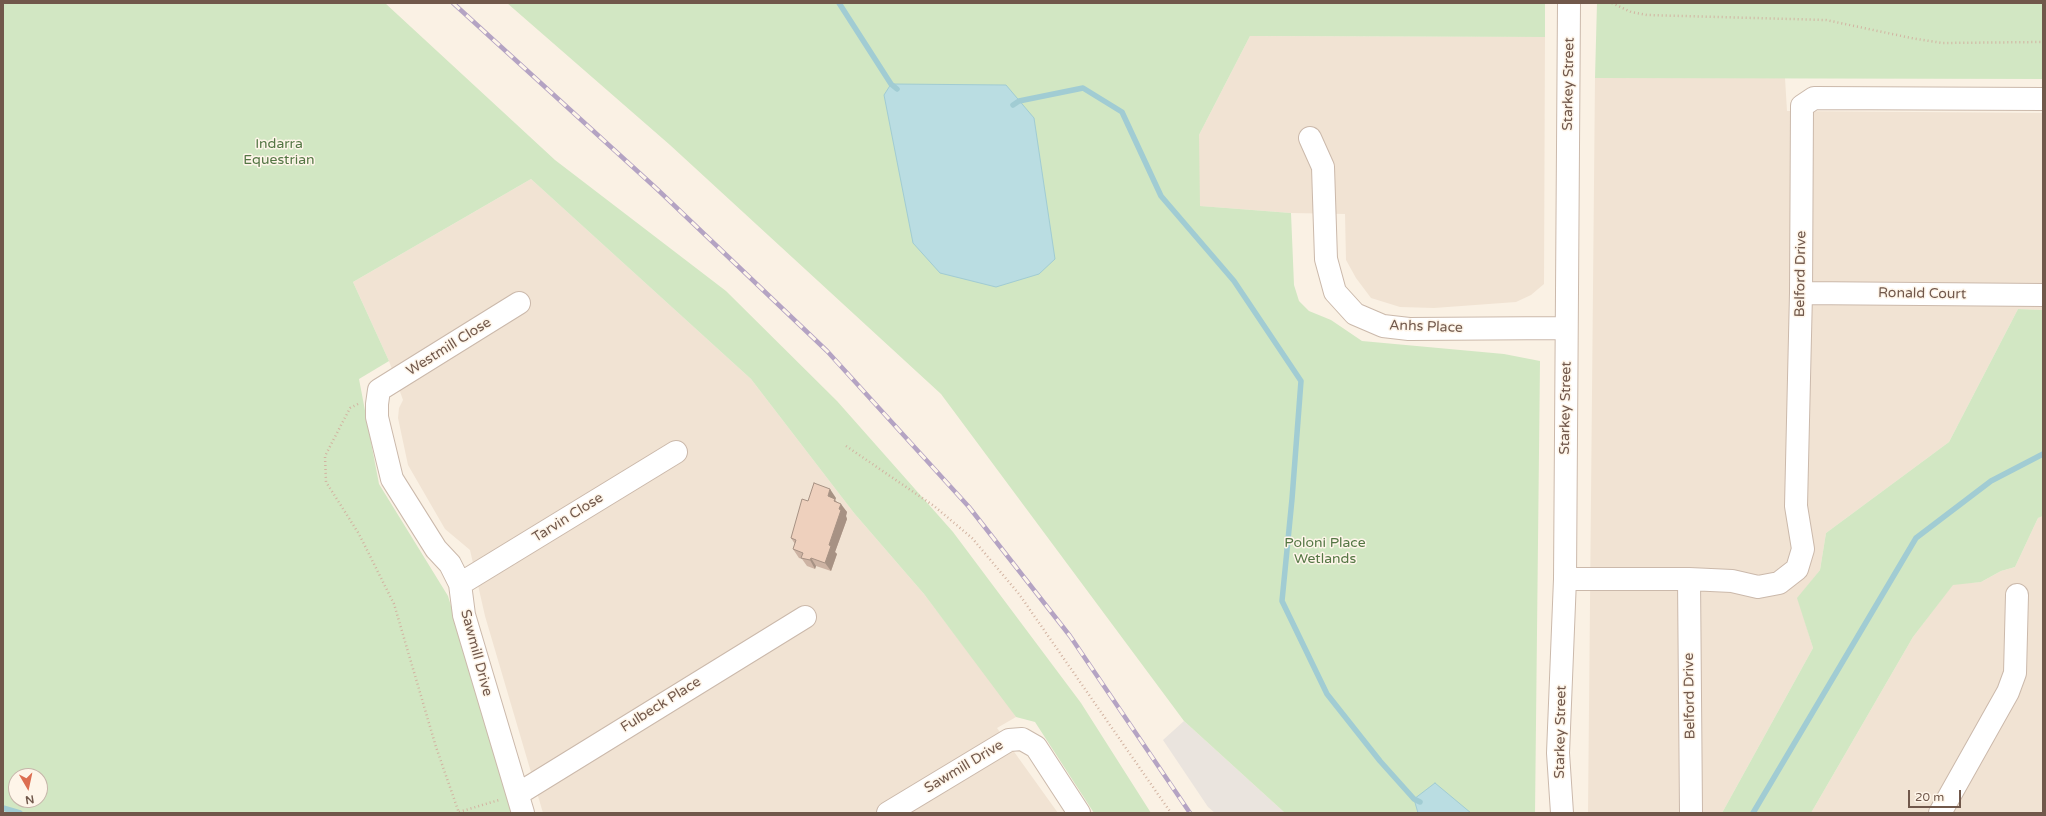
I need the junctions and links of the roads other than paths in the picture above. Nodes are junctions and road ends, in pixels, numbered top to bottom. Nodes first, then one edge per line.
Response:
1 (1569, 3) edge
2 (2043, 99) edge
3 (1310, 138) dead end
4 (1801, 293) junction
5 (2043, 295) edge
6 (519, 303) dead end
7 (1566, 328) junction
8 (379, 390) joint
9 (676, 452) dead end
10 (1689, 579) junction
11 (1565, 580) junction
12 (460, 584) junction
13 (2017, 595) dead end
14 (804, 616) dead end
15 (520, 803) edge
16 (888, 813) edge
17 (1079, 813) edge
18 (1562, 813) edge
19 (1691, 813) edge
20 (1940, 813) edge

1 - 7 street, Starkey Street
2 - 4 street, Belford Drive
3 - 7 street, Anhs Place
4 - 5 street, Ronald Court
4 - 10 street, Belford Drive
6 - 8 street, Westmill Close
7 - 11 street, Starkey Street
8 - 12 street, Sawmill Drive
9 - 12 street, Tarvin Close
10 - 11 street, Belford Drive
10 - 19 street, Belford Drive
11 - 18 street, Starkey Street
12 - 15 street, Sawmill Drive
13 - 20 street
14 - 15 street, Fulbeck Place
16 - 17 street, Sawmill Drive

